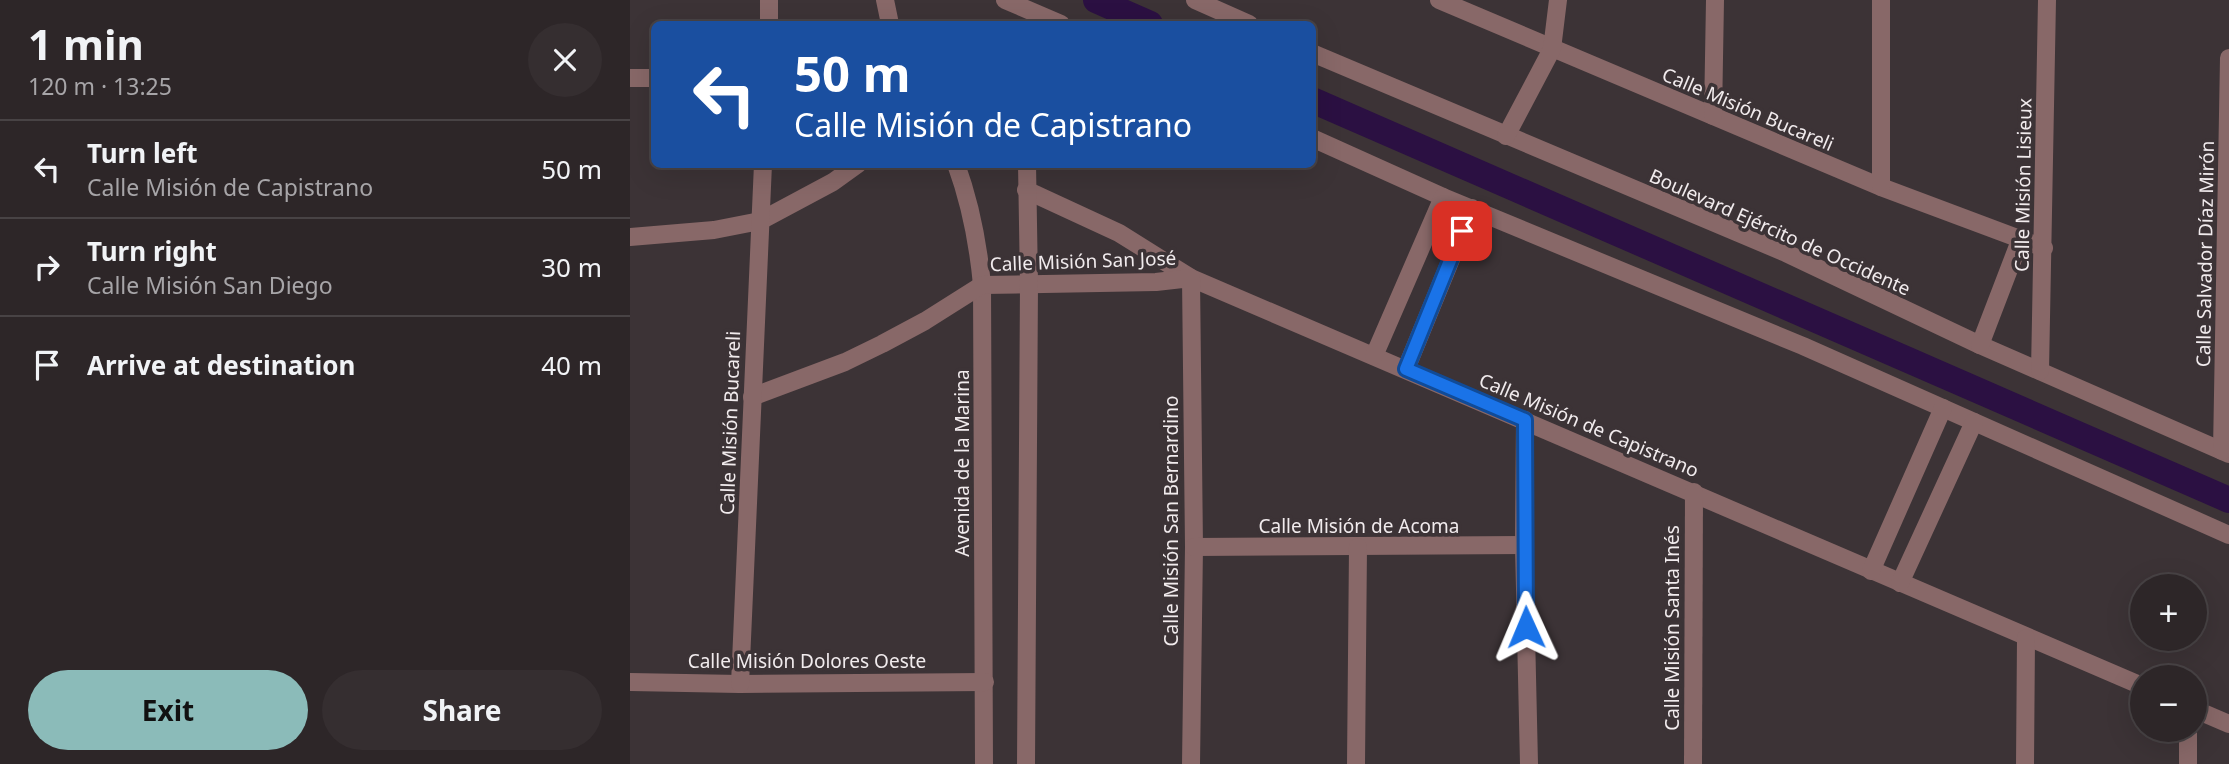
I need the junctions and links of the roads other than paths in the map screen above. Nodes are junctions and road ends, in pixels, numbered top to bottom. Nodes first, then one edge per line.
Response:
1 (769, 0) edge
2 (886, 0) edge
3 (1005, 0) edge
4 (1195, 0) edge
5 (1439, 0) edge
6 (1558, 0) edge
7 (1715, 0) edge
8 (1881, 0) edge
9 (2047, 0) edge
10 (1029, 12) edge
11 (769, 21) edge
12 (890, 21) edge
13 (1052, 21) edge
14 (1242, 21) edge
15 (1552, 49) junction
16 (1316, 55) edge
17 (2229, 58) edge
18 (630, 78) edge
19 (651, 78) edge
20 (1713, 116) junction
21 (1506, 136) junction
22 (1316, 140) edge
23 (2228, 153) edge
24 (763, 168) edge
25 (852, 168) edge
26 (958, 168) edge
27 (1027, 168) edge
28 (1881, 187) junction
29 (1026, 190) junction
30 (1443, 197) junction
31 (1472, 208) junction
32 (760, 220) junction
33 (630, 237) edge
34 (2021, 238) junction
35 (2044, 248) junction
36 (2227, 256) edge
37 (1191, 278) junction
38 (1029, 283) junction
39 (982, 285) junction
40 (1980, 345) junction
41 (1374, 356) junction
42 (1406, 369) junction
43 (2040, 371) junction
44 (752, 397) junction
45 (1943, 408) junction
46 (1525, 420) junction
47 (1974, 422) junction
48 (2226, 453) edge
49 (1694, 492) junction
50 (2229, 535) edge
51 (1524, 545) junction
52 (1194, 547) junction
53 (1358, 547) junction
54 (1871, 571) junction
55 (1900, 583) junction
56 (2026, 638) junction
57 (2130, 681) edge
58 (630, 682) edge
59 (985, 682) junction
60 (740, 684) junction
61 (2207, 715) edge
62 (2229, 724) edge
63 (2188, 742) edge
64 (984, 764) edge
65 (1026, 764) edge
66 (1191, 764) edge
67 (1356, 764) edge
68 (1529, 764) edge
69 (1693, 764) edge
70 (2025, 764) edge
71 (2188, 764) edge

1 - 11 street
2 - 12 street
3 - 10 street
4 - 14 street
5 - 15 street, Calle Misión Bucareli
6 - 15 street
7 - 20 street
8 - 28 street
9 - 35 street, Calle Misión Lisieux
10 - 13 street
15 - 20 street, Calle Misión Bucareli
15 - 21 street
16 - 21 street, Boulevard Ejército de Occidente
17 - 23 street, Calle Salvador Díaz Mirón
18 - 19 street
20 - 28 street, Calle Misión Bucareli
21 - 40 street, Boulevard Ejército de Occidente
22 - 30 street
23 - 36 street, Calle Salvador Díaz Mirón
24 - 32 street, Calle Misión Bucareli
25 - 32 street
26 - 39 street, Avenida de la Marina
27 - 29 street
28 - 34 street, Calle Misión Bucareli
29 - 37 street, Calle Misión de Capistrano
29 - 38 street
30 - 31 street
30 - 41 street
31 - 42 street
31 - 45 street
32 - 33 street
32 - 44 street, Calle Misión Bucareli
34 - 35 street, Calle Misión Bucareli
34 - 40 street, Calle Misión Lisieux
35 - 43 street, Calle Misión Lisieux
36 - 48 street, Calle Salvador Díaz Mirón
37 - 38 street, Calle Misión San José
37 - 41 street, Calle Misión de Capistrano
37 - 52 street, Calle Misión San Bernardino
38 - 39 street, Calle Misión San José
38 - 65 street
39 - 44 street, Calle Misión San José
39 - 59 street, Avenida de la Marina
40 - 43 street, Boulevard Ejército de Occidente
41 - 42 street, Calle Misión de Capistrano
42 - 46 street, Calle Misión de Capistrano
43 - 48 street, Boulevard Ejército de Occidente
44 - 60 street, Calle Misión Bucareli
45 - 47 street
45 - 54 street
46 - 49 street, Calle Misión de Capistrano
46 - 51 street
47 - 50 street
47 - 55 street
49 - 54 street, Calle Misión de Capistrano
49 - 69 street, Calle Misión Santa Inés
51 - 53 street, Calle Misión de Acoma
51 - 68 street
52 - 53 street, Calle Misión de Acoma
52 - 66 street, Calle Misión San Bernardino
53 - 67 street
54 - 55 street, Calle Misión de Capistrano
55 - 56 street, Calle Misión de Capistrano
56 - 57 street, Calle Misión de Capistrano
56 - 70 street
58 - 60 street, Calle Misión Dolores Oeste
59 - 60 street, Calle Misión Dolores Oeste
59 - 64 street, Avenida de la Marina
61 - 62 street
63 - 71 street

